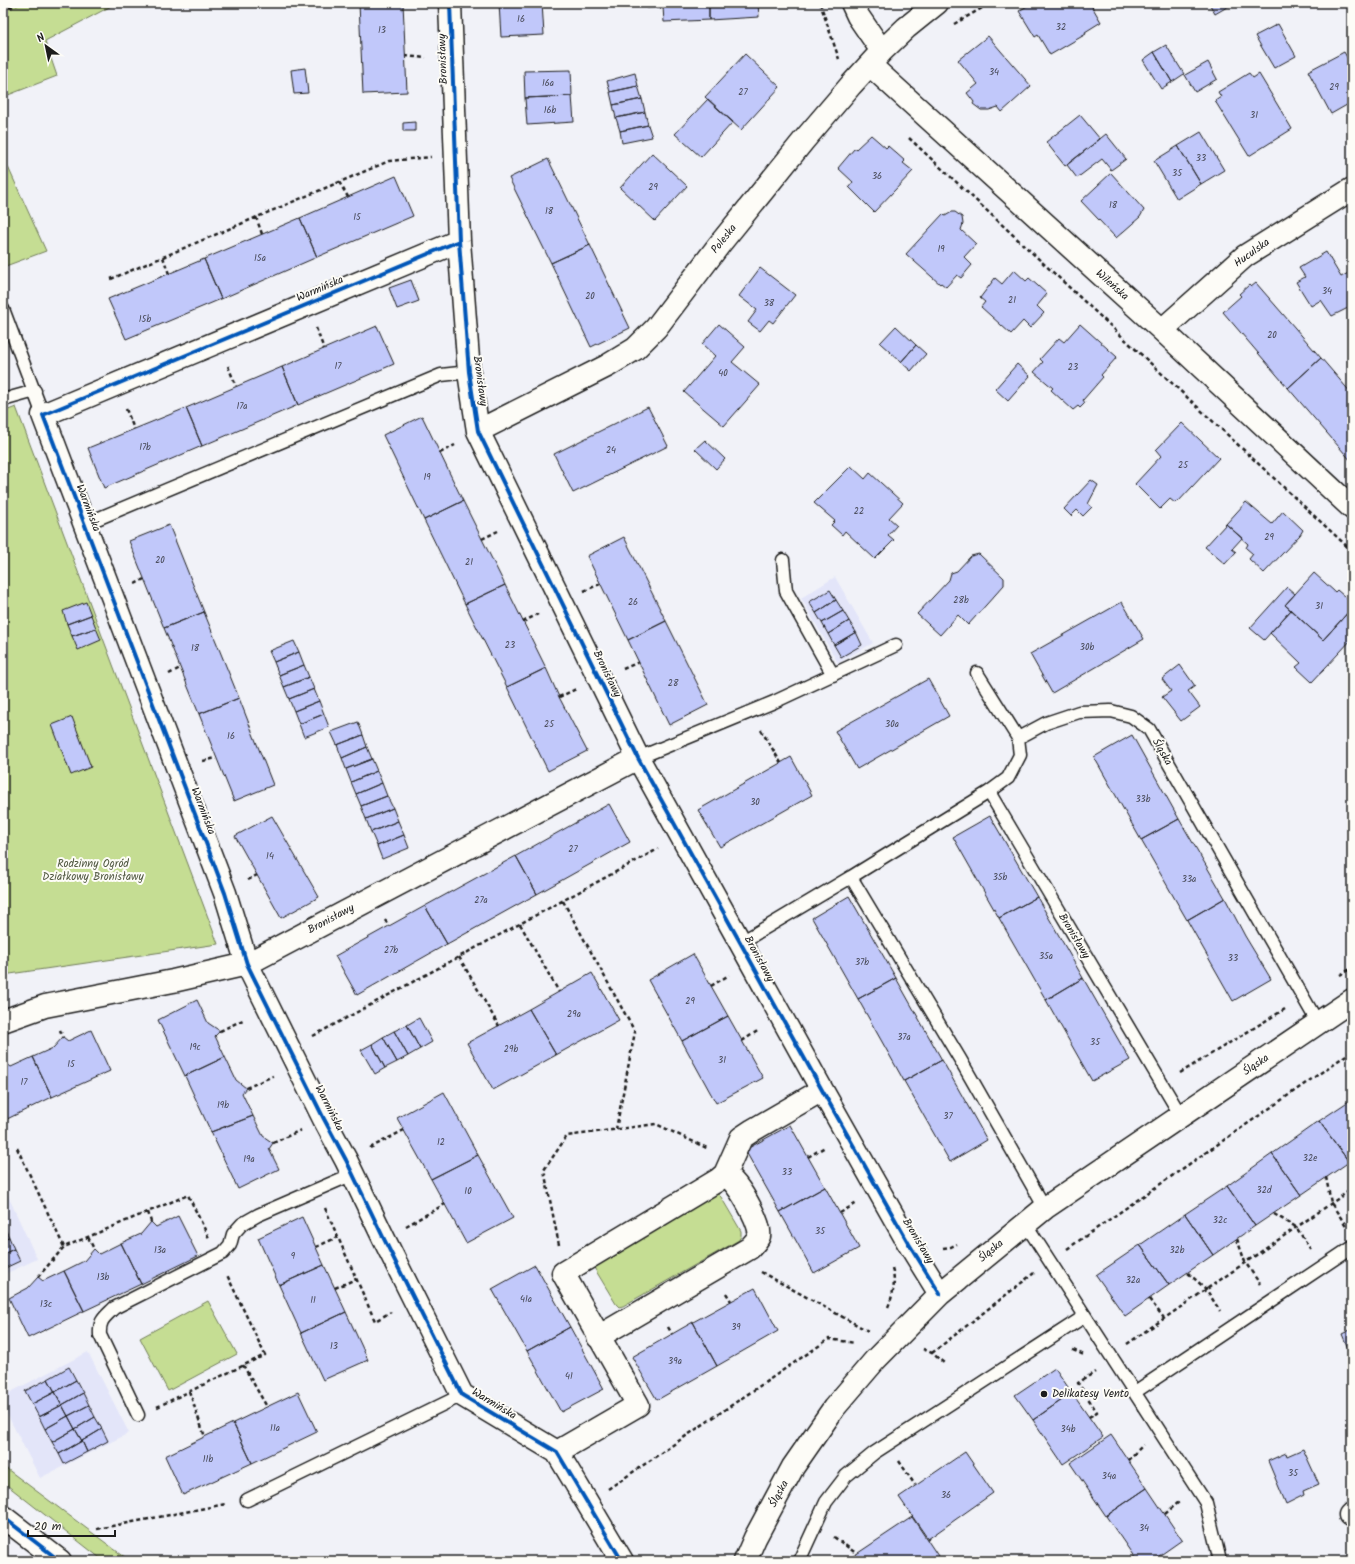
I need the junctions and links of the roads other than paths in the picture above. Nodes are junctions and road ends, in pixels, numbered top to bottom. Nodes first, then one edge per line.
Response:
1 (450, 3) edge
2 (852, 3) edge
3 (937, 3) edge
4 (876, 58) junction
5 (1352, 189) edge
6 (459, 241) junction
7 (3, 309) edge
8 (1162, 330) junction
9 (468, 372) junction
10 (35, 391) junction
11 (3, 400) edge
12 (43, 415) junction
13 (478, 432) junction
14 (1352, 508) edge
15 (85, 524) junction
16 (783, 560) dead end
17 (896, 645) dead end
18 (977, 673) dead end
19 (833, 675) junction
20 (1018, 738) junction
21 (638, 758) junction
22 (989, 792) junction
23 (851, 877) junction
24 (740, 943) junction
25 (247, 964) junction
26 (1352, 1000) edge
27 (3, 1021) edge
28 (1318, 1023) junction
29 (822, 1090) junction
30 (1181, 1116) junction
31 (728, 1166) junction
32 (350, 1167) junction
33 (1045, 1208) junction
34 (1025, 1223) junction
35 (1352, 1247) edge
36 (940, 1294) junction
37 (1085, 1316) junction
38 (598, 1337) junction
39 (1135, 1392) junction
40 (462, 1395) junction
41 (138, 1415) road end
42 (557, 1452) junction
43 (246, 1500) road end
44 (3, 1517) edge
45 (60, 1561) edge
46 (622, 1561) edge
47 (745, 1561) edge
48 (799, 1561) edge
49 (1220, 1561) edge

1 - 6 street, Bronisławy
2 - 4 street, Wileńska
3 - 4 street, Poleska
4 - 8 street, Wileńska
4 - 13 street, Poleska
5 - 8 street, Huculska
6 - 9 street, Bronisławy
6 - 12 street, Warmińska
7 - 10 lane
8 - 14 street, Wileńska
9 - 13 street, Bronisławy
9 - 15 lane
10 - 11 lane
10 - 12 lane
12 - 15 street, Warmińska
13 - 21 street, Bronisławy
15 - 25 street, Warmińska
16 - 19 lane
17 - 19 lane, Bronisławy
18 - 20 lane
19 - 21 lane, Bronisławy
20 - 22 lane
20 - 28 lane, Śląska
21 - 24 street, Bronisławy
21 - 25 street, Bronisławy
22 - 23 lane, Bronisławy
22 - 30 lane, Bronisławy
23 - 24 lane, Bronisławy
23 - 33 lane
24 - 29 street, Bronisławy
25 - 27 street, Bronisławy
25 - 32 street, Warmińska
26 - 28 street, Śląska
28 - 30 street, Śląska
29 - 31 street
29 - 36 street, Bronisławy
30 - 33 street, Śląska
31 - 38 street
31 - 38 street
32 - 40 street, Warmińska
32 - 41 lane
33 - 34 street, Śląska
34 - 36 street, Śląska
34 - 37 lane
35 - 39 lane
36 - 47 street, Śląska
37 - 39 lane
37 - 48 lane
38 - 42 street
39 - 49 lane
40 - 42 street, Warmińska
40 - 43 lane
42 - 46 street, Warmińska
44 - 45 street

